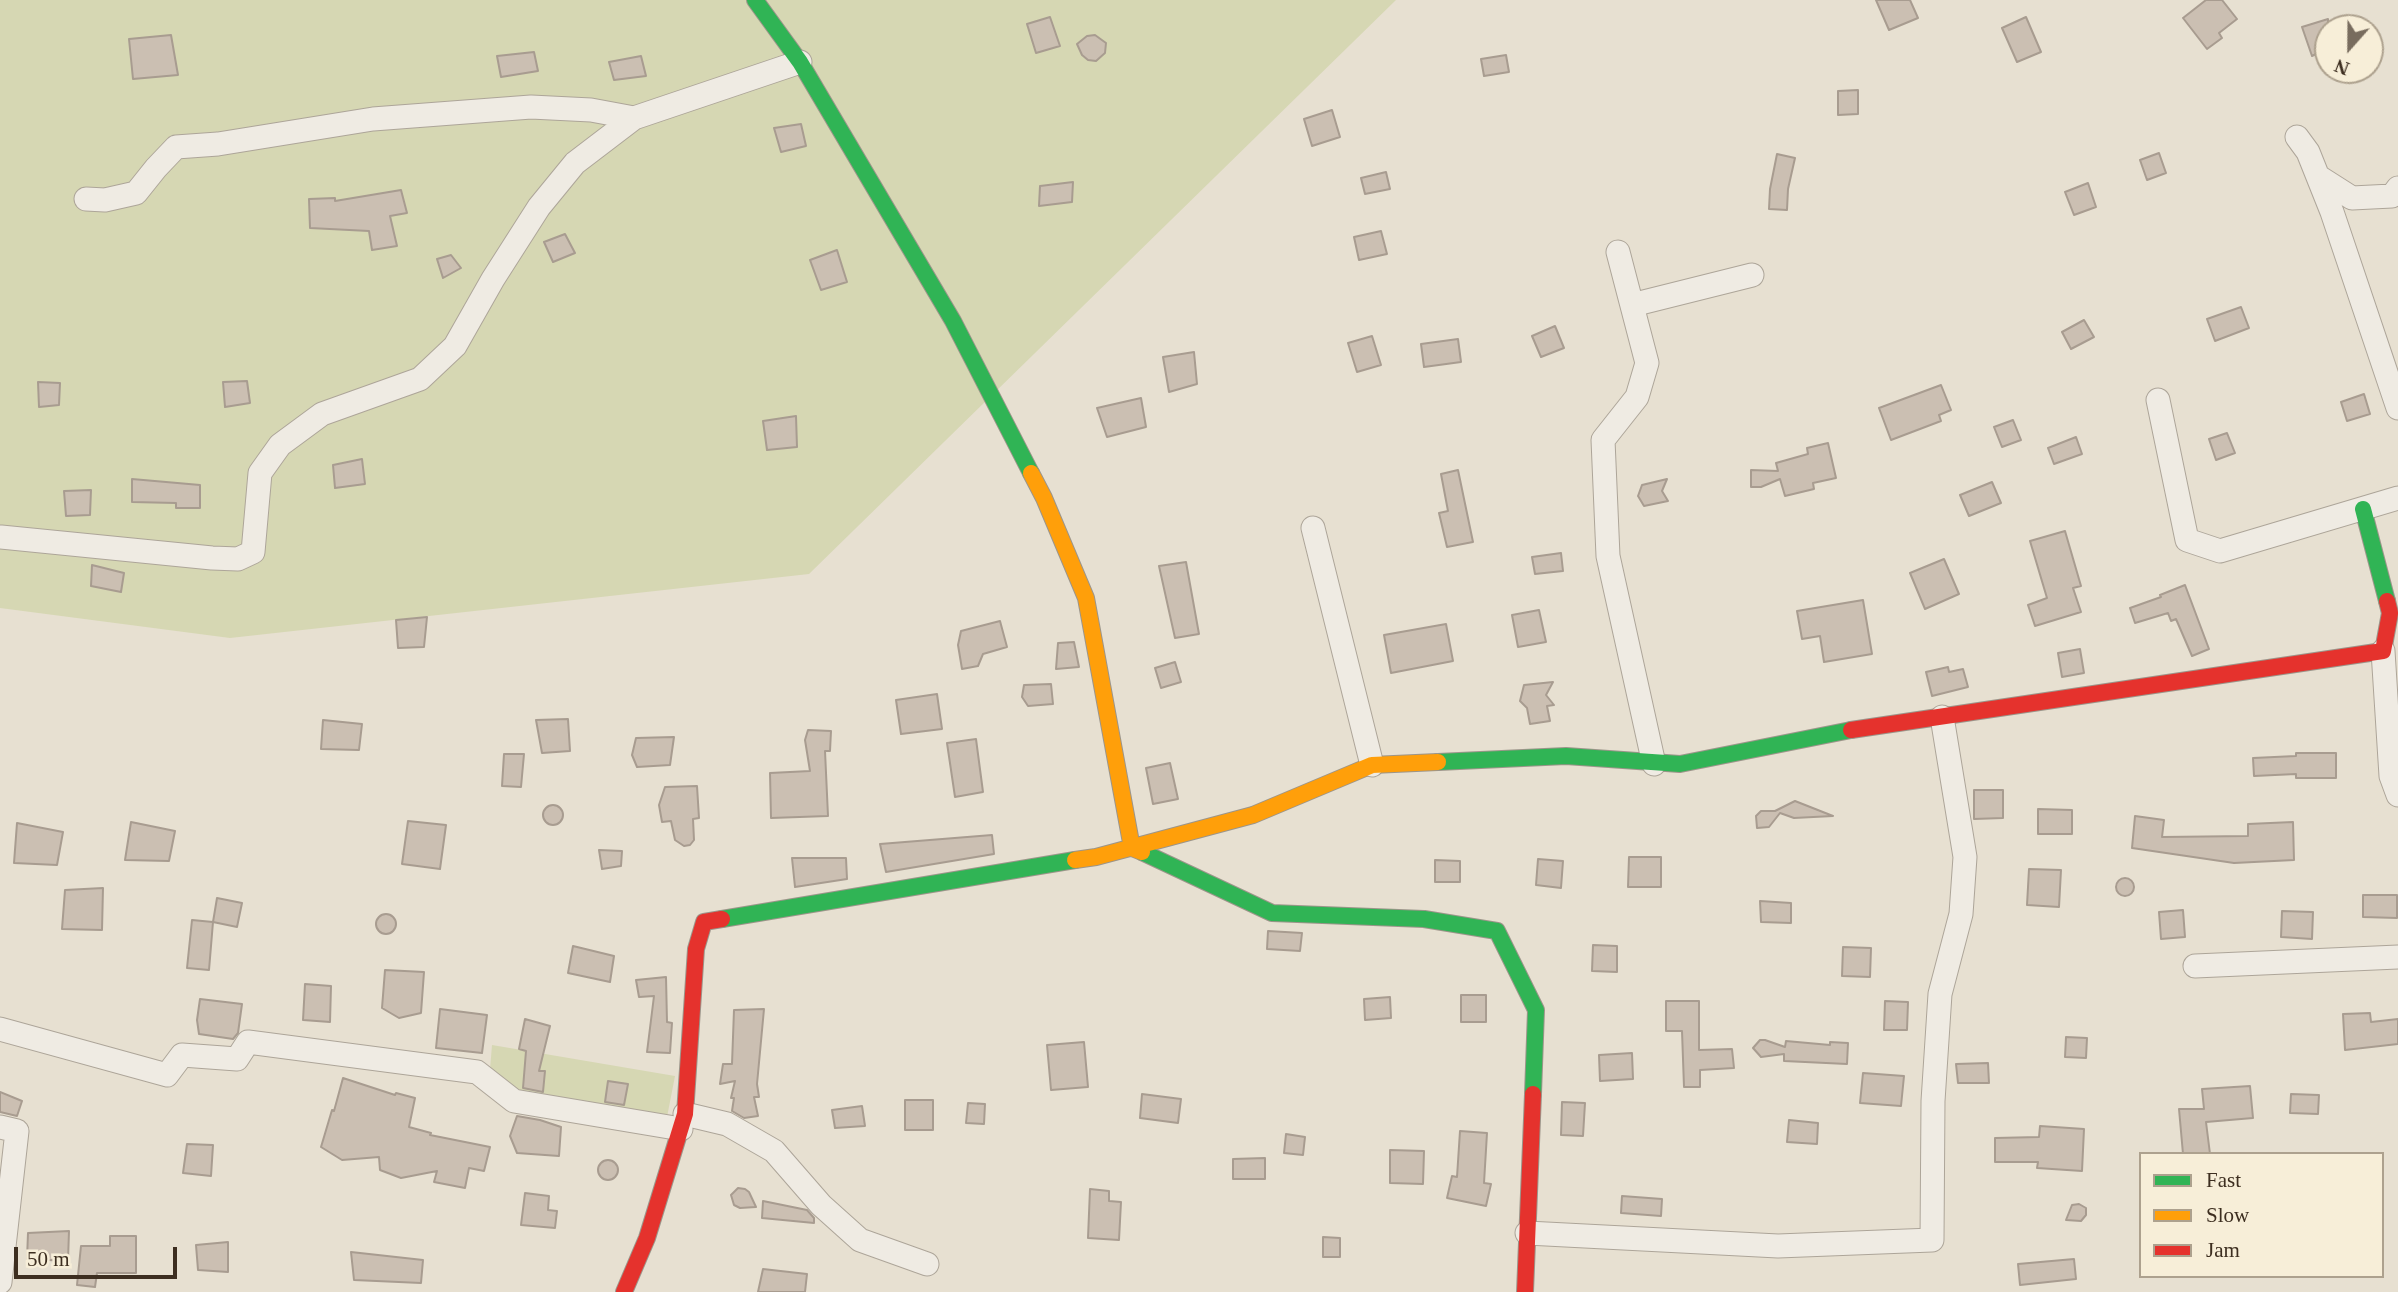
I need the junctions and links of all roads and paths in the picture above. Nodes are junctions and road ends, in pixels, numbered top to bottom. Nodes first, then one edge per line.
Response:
1 (755, 0) edge
2 (800, 62) junction
3 (634, 118) junction
4 (2297, 137) dead end
5 (2319, 177) junction
6 (2398, 188) edge
7 (86, 199) dead end
8 (1618, 252) dead end
9 (1752, 275) dead end
10 (1632, 305) junction
11 (2158, 400) dead end
12 (2398, 408) edge
13 (2398, 498) edge
14 (2363, 509) junction
15 (1313, 528) dead end
16 (1, 537) edge
17 (2383, 651) junction
18 (2391, 691) edge
19 (1942, 717) junction
20 (1654, 764) junction
21 (1372, 765) junction
22 (2398, 795) edge
23 (1132, 848) junction
24 (2398, 957) edge
25 (2195, 966) dead end
26 (0, 1029) edge
27 (683, 1122) junction
28 (0, 1127) edge
29 (1527, 1233) junction
30 (927, 1264) dead end
31 (0, 1282) edge
32 (624, 1292) edge
33 (1525, 1292) edge

1 - 2 street
2 - 3 street
2 - 23 street
3 - 7 street
3 - 16 street
4 - 5 street
5 - 6 street
5 - 12 street
8 - 10 street
9 - 10 street
10 - 20 street
11 - 14 street
13 - 14 street
14 - 17 street
15 - 21 street
17 - 18 street
17 - 19 street
18 - 22 street
19 - 20 street
19 - 29 street
20 - 21 street
21 - 23 street
23 - 27 street
23 - 29 street
24 - 25 street
26 - 27 street
27 - 30 street
27 - 32 street
28 - 31 street
29 - 33 street

